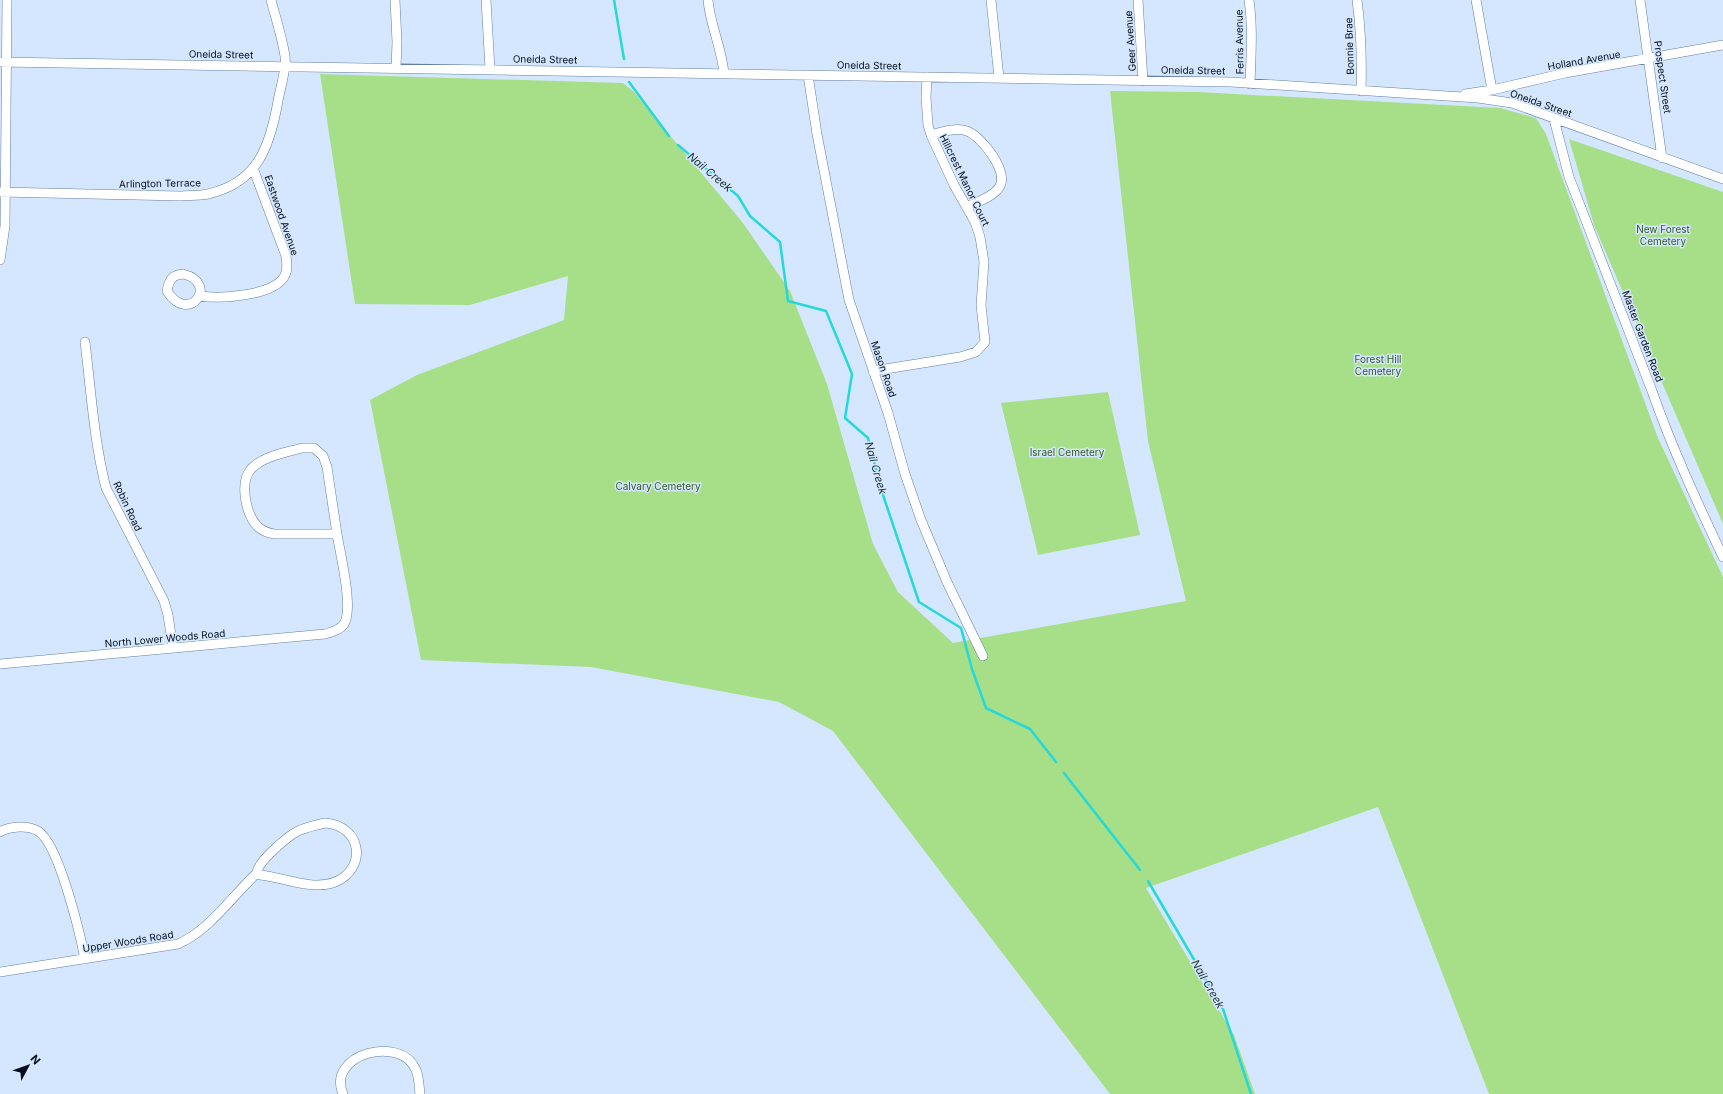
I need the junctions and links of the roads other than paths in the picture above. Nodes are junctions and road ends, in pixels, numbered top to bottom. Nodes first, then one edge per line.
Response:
1 (7, 0) edge
2 (271, 0) edge
3 (395, 0) edge
4 (486, 0) edge
5 (708, 0) edge
6 (991, 0) edge
7 (1138, 0) edge
8 (1249, 0) edge
9 (1357, 0) edge
10 (1476, 0) edge
11 (1640, 0) edge
12 (1723, 45) edge
13 (1649, 59) junction
14 (3, 62) edge
15 (284, 66) junction
16 (396, 68) junction
17 (490, 69) junction
18 (724, 74) junction
19 (808, 75) junction
20 (927, 77) junction
21 (999, 78) junction
22 (1143, 81) junction
23 (1250, 84) junction
24 (1492, 90) junction
25 (1361, 91) junction
26 (1448, 97) junction
27 (1554, 119) junction
28 (930, 135) junction
29 (1662, 158) junction
30 (253, 168) junction
31 (1723, 179) edge
32 (2, 193) edge
33 (967, 207) junction
34 (0, 260) edge
35 (200, 296) dead end
36 (85, 342) dead end
37 (873, 371) junction
38 (337, 534) junction
39 (1723, 557) edge
40 (174, 648) junction
41 (983, 656) dead end
42 (0, 664) edge
43 (0, 832) edge
44 (257, 872) junction
45 (85, 959) junction
46 (0, 972) edge
47 (343, 1094) edge
48 (420, 1094) edge

1 - 14 street
2 - 15 street
3 - 16 street
4 - 17 street
5 - 18 street
6 - 21 street
7 - 22 street, Geer Avenue
8 - 23 street, Ferris Avenue
9 - 25 street, Bonnie Brae
10 - 24 street
11 - 13 street, Prospect Street
12 - 13 street, Holland Avenue
13 - 24 street, Holland Avenue
13 - 29 street, Prospect Street
14 - 15 street, Oneida Street
14 - 32 street
15 - 16 street, Oneida Street
15 - 30 street, Arlington Terrace
16 - 17 street, Oneida Street
17 - 18 street, Oneida Street
18 - 19 street, Oneida Street
19 - 20 street, Oneida Street
19 - 37 street, Mason Road
20 - 21 street, Oneida Street
20 - 28 street, Hillcrest Manor Court
21 - 22 street, Oneida Street
22 - 23 street, Oneida Street
23 - 25 street, Oneida Street
24 - 26 street, Holland Avenue
25 - 26 street, Oneida Street
26 - 27 street, Oneida Street
27 - 29 street, Oneida Street
27 - 39 street, Master Garden Road
28 - 33 street, Hillcrest Manor Court
28 - 33 street
29 - 31 street, Oneida Street
30 - 32 street, Arlington Terrace
30 - 35 street, Eastwood Avenue
32 - 34 street
33 - 37 street, Hillcrest Manor Court
36 - 40 street, Robin Road
37 - 41 street, Mason Road
38 - 38 street
38 - 40 street, North Lower Woods Road
40 - 42 street, North Lower Woods Road
43 - 45 street
44 - 44 street, Upper Woods Road
44 - 45 street, Upper Woods Road
45 - 46 street, Upper Woods Road
47 - 48 street

